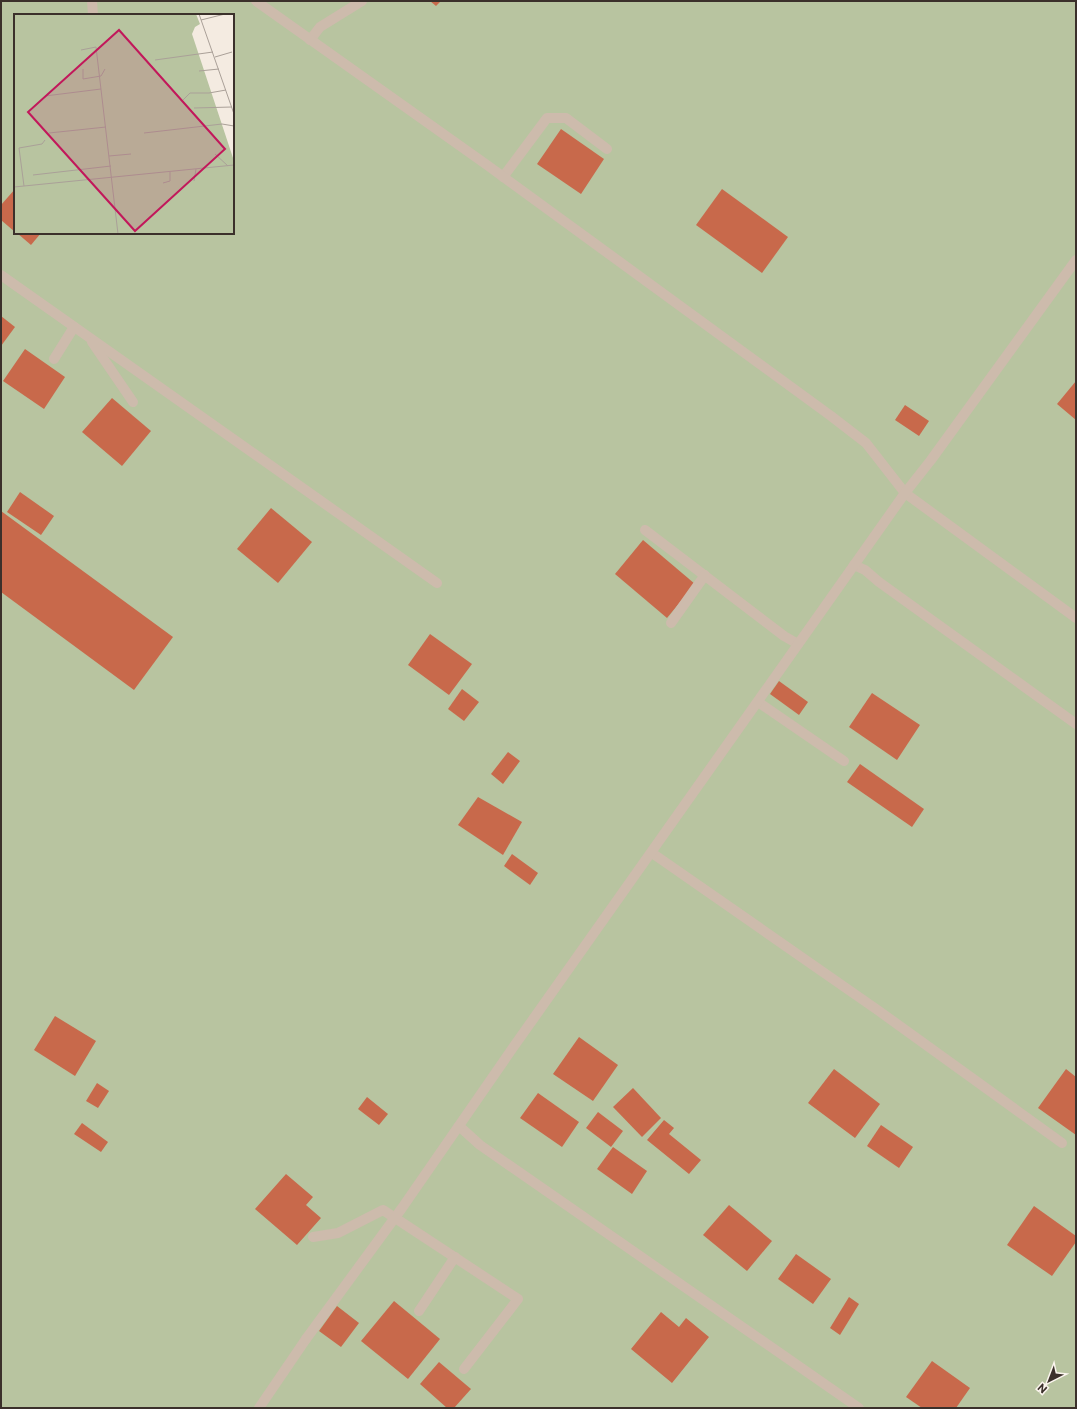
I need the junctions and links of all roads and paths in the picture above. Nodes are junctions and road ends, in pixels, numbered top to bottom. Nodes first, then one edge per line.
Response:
1 (92, 1) edge
2 (256, 1) edge
3 (362, 1) edge
4 (93, 14) edge
5 (310, 40) junction
6 (607, 149) dead end
7 (503, 177) junction
8 (1076, 260) edge
9 (1, 275) edge
10 (74, 327) junction
11 (89, 337) junction
12 (54, 359) dead end
13 (133, 402) dead end
14 (905, 493) junction
15 (645, 530) dead end
16 (854, 565) junction
17 (705, 575) junction
18 (437, 583) dead end
19 (1076, 618) edge
20 (671, 623) dead end
21 (798, 644) junction
22 (758, 702) junction
23 (1076, 724) edge
24 (844, 761) dead end
25 (652, 853) junction
26 (459, 1126) junction
27 (1062, 1143) dead end
28 (396, 1217) junction
29 (313, 1237) dead end
30 (455, 1257) junction
31 (419, 1311) dead end
32 (464, 1369) dead end
33 (259, 1408) edge
34 (859, 1408) edge

1 - 4 street
2 - 5 street
3 - 5 street
5 - 7 street
6 - 7 street
7 - 14 street
8 - 14 street
9 - 10 street
10 - 11 street
10 - 12 street
11 - 13 street
11 - 18 street
14 - 16 street
14 - 19 street
15 - 17 street
16 - 21 street
16 - 23 street
17 - 20 street
17 - 21 street
21 - 22 street
22 - 24 street
22 - 25 street
25 - 26 street
25 - 27 street
26 - 28 street
26 - 34 street
28 - 29 street
28 - 30 street
28 - 33 street
30 - 31 street
30 - 32 street

